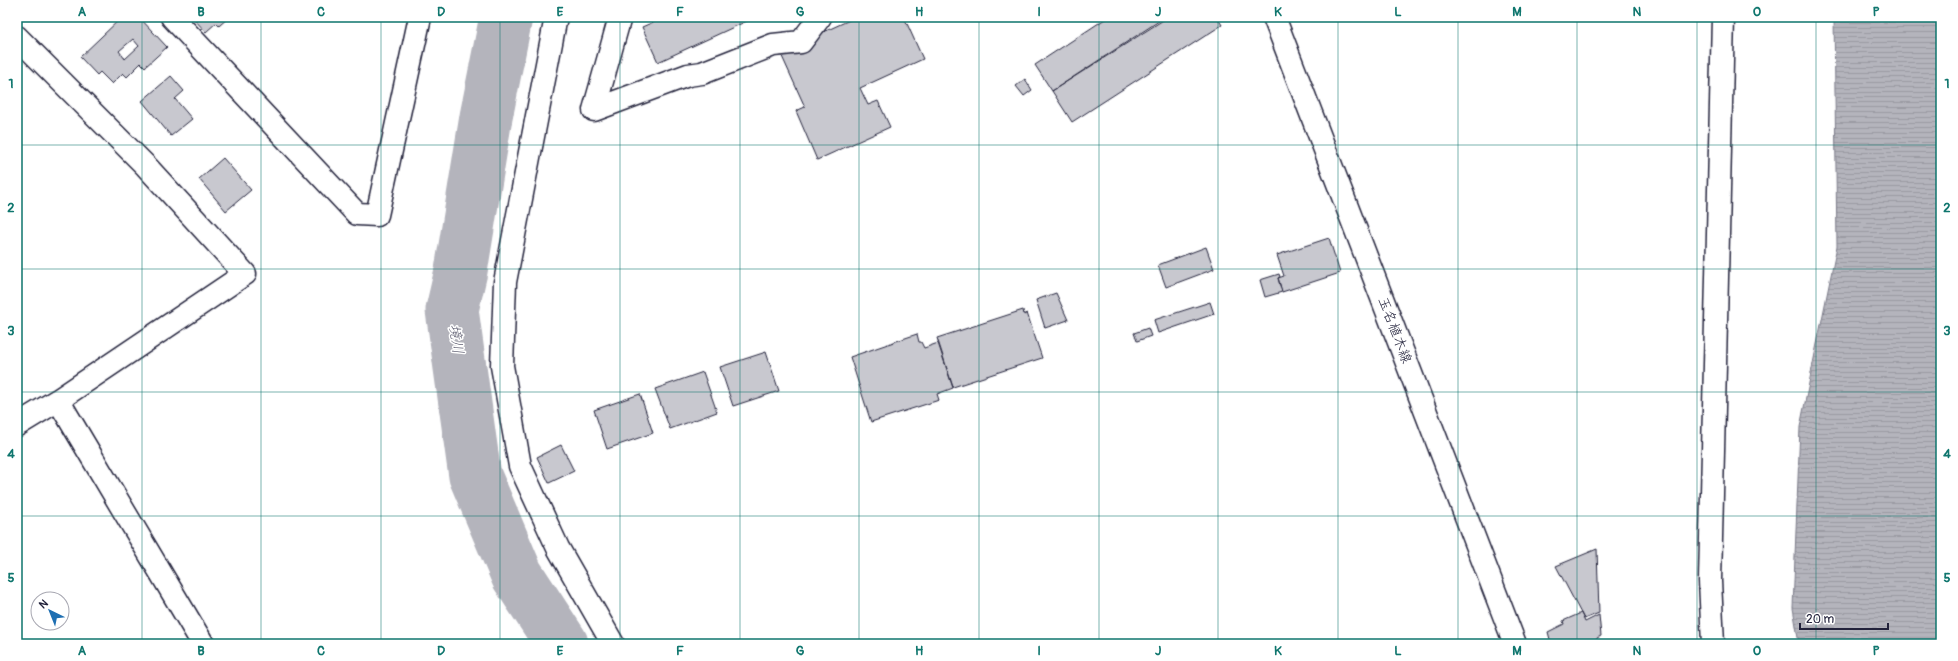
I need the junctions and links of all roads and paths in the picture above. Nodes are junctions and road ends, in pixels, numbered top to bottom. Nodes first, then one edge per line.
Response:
1 (172, 17) edge
2 (420, 17) edge
3 (556, 17) edge
4 (620, 17) edge
5 (820, 17) edge
6 (1274, 17) edge
7 (1723, 17) edge
8 (17, 37) edge
9 (58, 400) junction
10 (17, 425) edge
11 (203, 644) edge
12 (613, 644) edge
13 (1515, 644) edge
14 (1713, 644) edge

1 - 2 street
3 - 12 street
4 - 5 street
6 - 13 street, 玉名植木線
7 - 14 street
8 - 9 street
9 - 10 street
9 - 11 street

